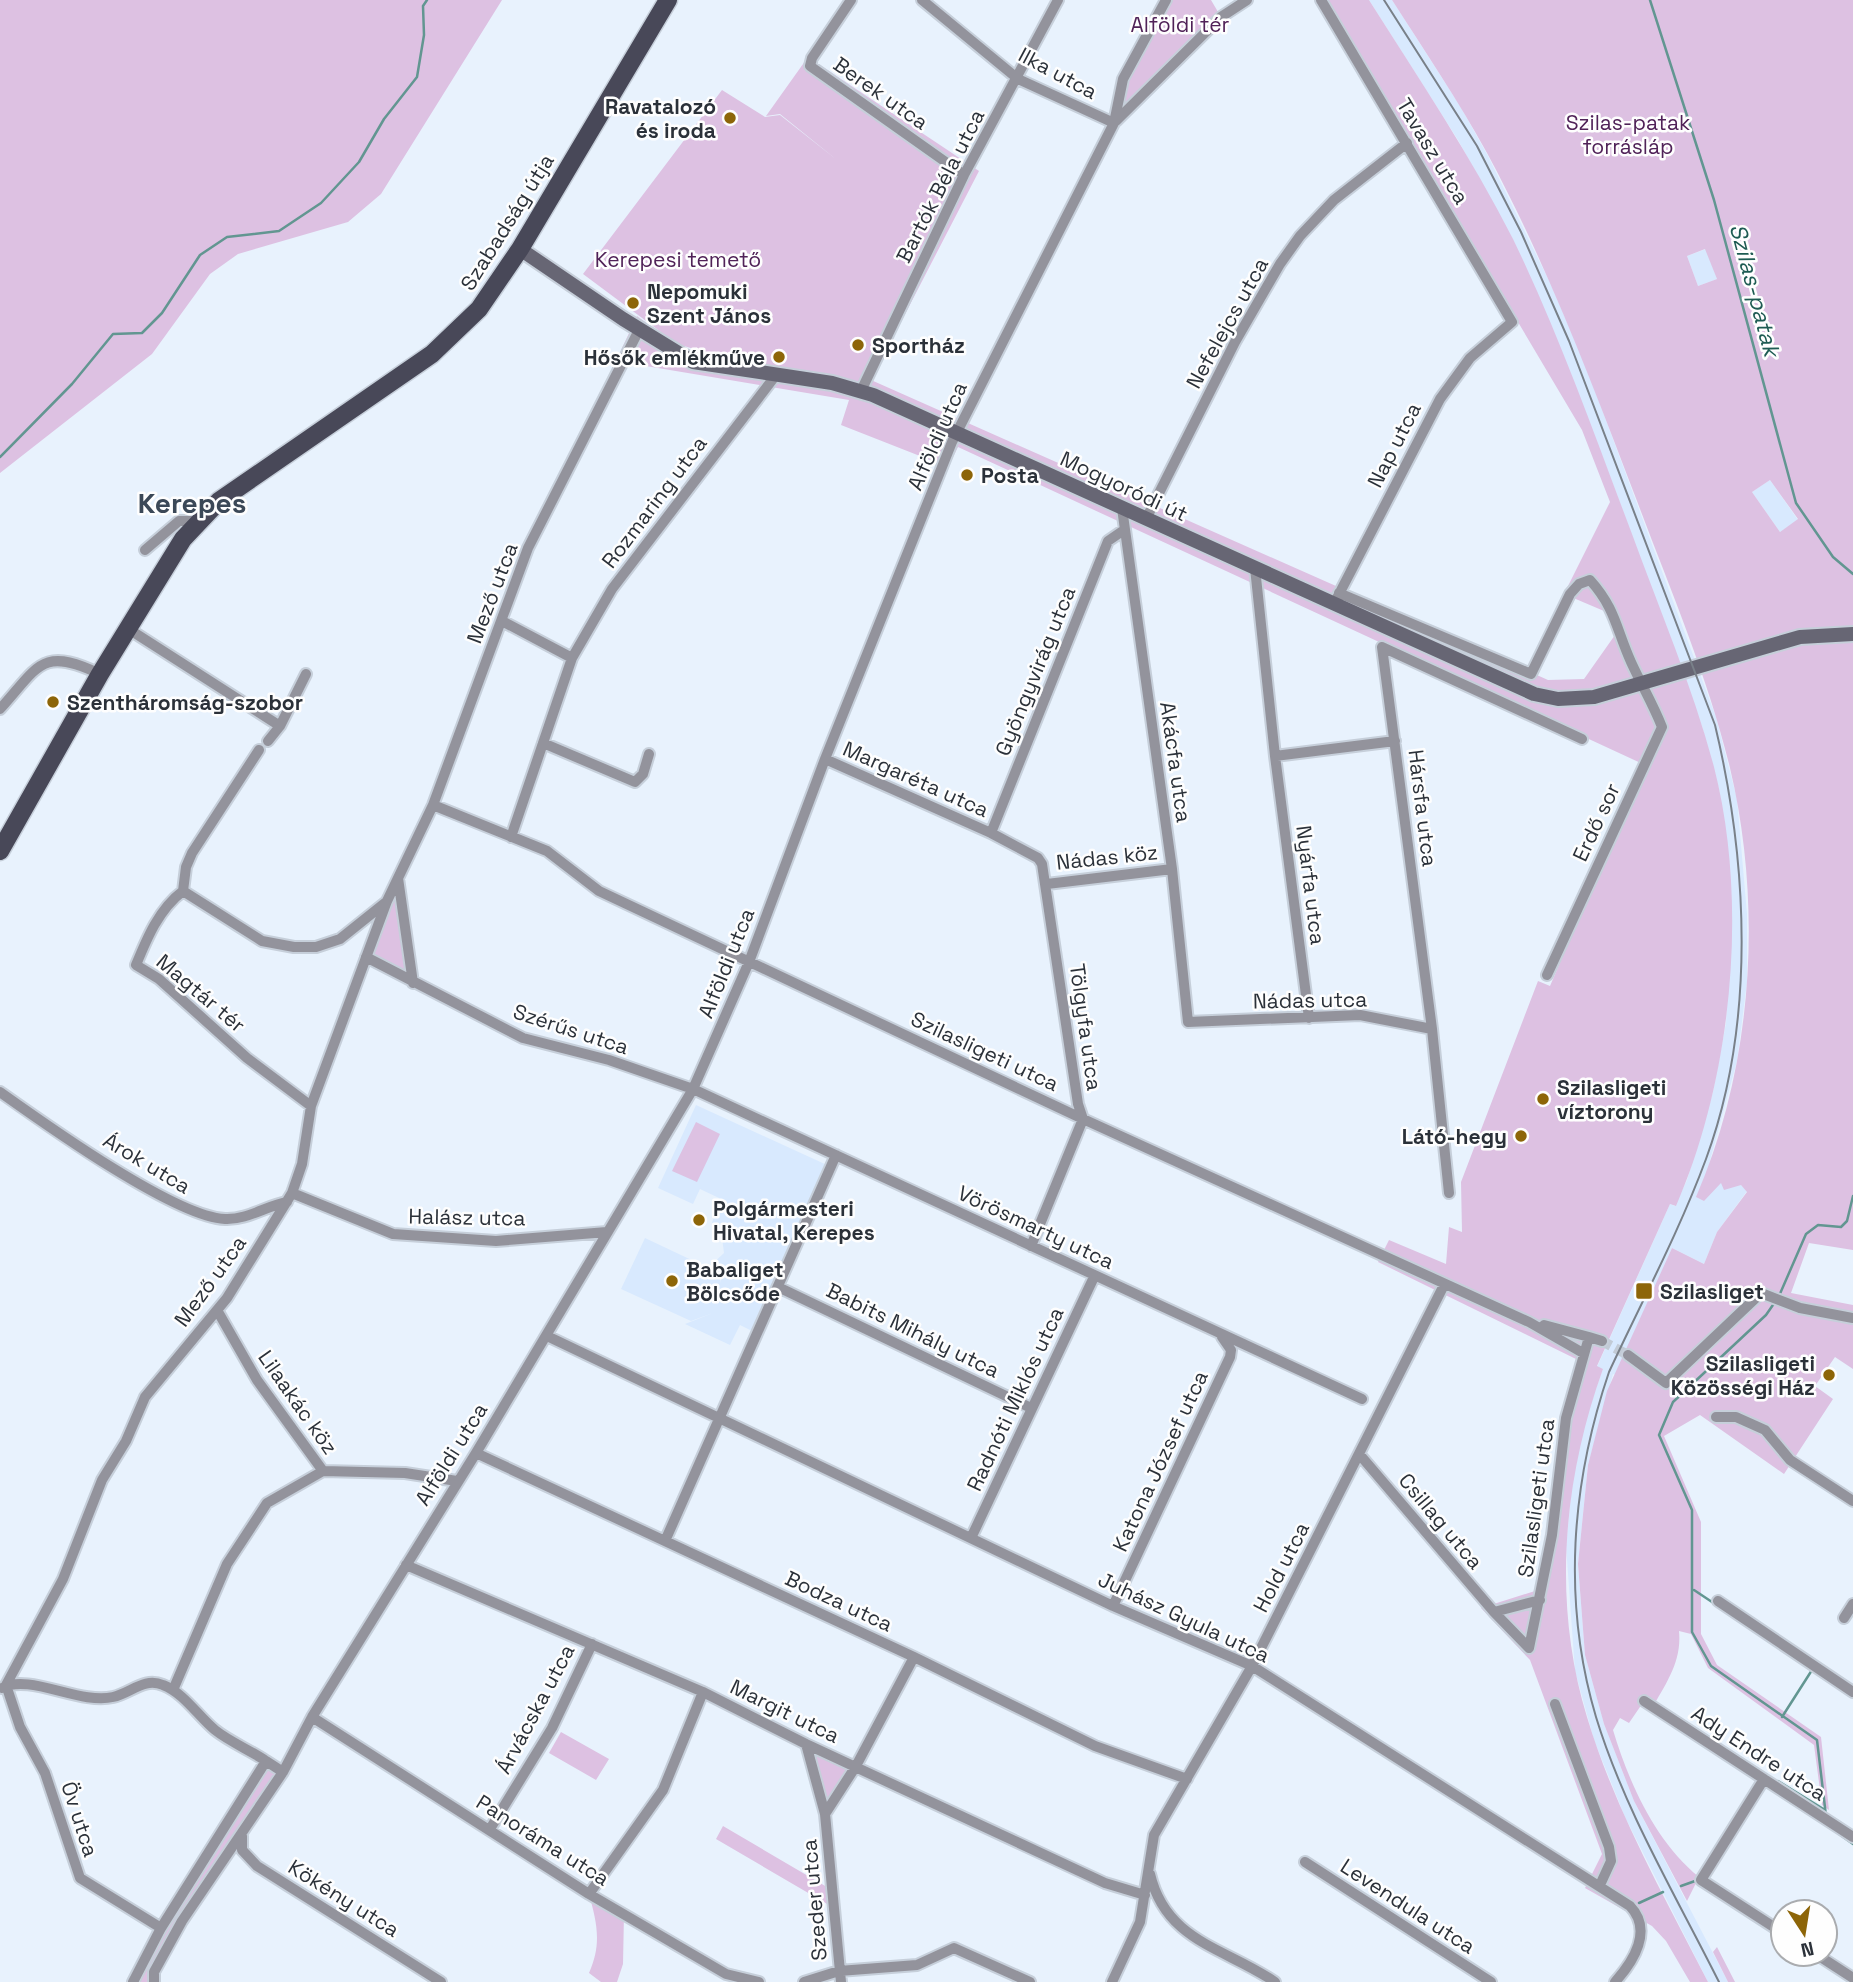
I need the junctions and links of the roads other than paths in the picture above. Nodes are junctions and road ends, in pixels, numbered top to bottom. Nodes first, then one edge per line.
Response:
1 (668, 0) edge
2 (851, 0) edge
3 (922, 0) edge
4 (1058, 0) edge
5 (1166, 0) edge
6 (1247, 0) edge
7 (1321, 0) edge
8 (1018, 79) junction
9 (1114, 123) junction
10 (1407, 143) junction
11 (964, 175) junction
12 (520, 249) junction
13 (1512, 322) joint
14 (639, 330) junction
15 (776, 375) junction
16 (861, 391) junction
17 (957, 432) junction
18 (1122, 508) junction
19 (1146, 519) junction
20 (198, 521) junction
21 (1124, 530) junction
22 (145, 550) dead end
23 (1255, 568) junction
24 (1337, 598) junction
25 (502, 621) junction
26 (127, 628) junction
27 (1853, 634) edge
28 (572, 658) junction
29 (100, 674) junction
30 (306, 674) dead end
31 (1644, 684) junction
32 (0, 709) edge
33 (280, 726) junction
34 (1582, 739) dead end
35 (268, 741) dead end
36 (1395, 741) junction
37 (543, 743) junction
38 (259, 750) dead end
39 (649, 754) dead end
40 (1275, 757) junction
41 (825, 760) junction
42 (433, 805) junction
43 (991, 833) junction
44 (511, 837) junction
45 (0, 851) edge
46 (1172, 869) junction
47 (398, 878) junction
48 (1047, 884) junction
49 (184, 891) junction
50 (387, 901) junction
51 (366, 957) junction
52 (749, 962) junction
53 (1547, 975) dead end
54 (413, 983) junction
55 (1310, 1018) junction
56 (1188, 1022) joint
57 (1432, 1028) junction
58 (693, 1088) junction
59 (0, 1092) edge
60 (311, 1106) junction
61 (1083, 1119) junction
62 (836, 1155) junction
63 (1448, 1193) dead end
64 (290, 1198) junction
65 (607, 1232) junction
66 (1031, 1246) junction
67 (1094, 1277) junction
68 (1444, 1285) junction
69 (778, 1287) junction
70 (216, 1310) junction
71 (1853, 1318) edge
72 (1529, 1322) junction
73 (1220, 1335) junction
74 (547, 1336) junction
75 (1589, 1337) junction
76 (1602, 1341) tunnel mouth
77 (1583, 1353) junction
78 (1628, 1355) tunnel mouth
79 (1362, 1399) dead end
80 (1031, 1408) junction
81 (1716, 1417) dead end
82 (719, 1418) junction
83 (476, 1453) junction
84 (1360, 1455) junction
85 (323, 1471) junction
86 (457, 1481) junction
87 (1853, 1501) edge
88 (971, 1538) junction
89 (665, 1541) junction
90 (406, 1564) junction
91 (1540, 1600) junction
92 (1718, 1601) dead end
93 (1853, 1604) edge
94 (1113, 1606) junction
95 (1494, 1612) junction
96 (1844, 1618) dead end
97 (592, 1644) junction
98 (1529, 1648) joint
99 (914, 1657) junction
100 (1252, 1666) junction
101 (3, 1687) edge
102 (173, 1690) junction
103 (703, 1692) junction
104 (1853, 1692) edge
105 (1644, 1702) dead end
106 (1555, 1704) dead end
107 (312, 1717) junction
108 (806, 1744) junction
109 (266, 1760) junction
110 (856, 1766) junction
111 (283, 1772) junction
112 (1187, 1779) junction
113 (1764, 1779) junction
114 (825, 1814) junction
115 (490, 1829) junction
116 (242, 1836) junction
117 (1853, 1837) edge
118 (1305, 1862) dead end
119 (1149, 1867) junction
120 (1600, 1885) junction
121 (589, 1894) junction
122 (1145, 1895) junction
123 (1769, 1924) edge
124 (161, 1927) junction
125 (1838, 1968) edge
126 (840, 1977) edge
127 (1853, 1978) edge
128 (133, 1982) edge
129 (154, 1982) edge
130 (441, 1982) edge
131 (759, 1982) edge
132 (804, 1982) edge
133 (1030, 1982) edge
134 (1112, 1982) edge
135 (1275, 1982) edge
136 (1491, 1982) edge
137 (1615, 1982) edge

1 - 12 main road, Szabadság útja
2 - 11 street, Berek utca
3 - 8 street, Ilka utca
4 - 8 street, Bartók Béla utca
5 - 9 street, Alföldi utca
6 - 9 street, Alföldi utca
7 - 10 street, Tavasz utca
8 - 9 street, Ilka utca
8 - 11 street, Bartók Béla utca
9 - 17 street, Alföldi utca
10 - 13 street, Tavasz utca
10 - 19 street, Nefelejcs utca
11 - 16 street, Bartók Béla utca
12 - 14 street, Mogyoródi út
12 - 20 main road, Szabadság útja
13 - 24 street, Nap utca
14 - 15 street, Mogyoródi út
14 - 25 street, Mező utca
15 - 16 street, Mogyoródi út
15 - 28 street, Rozmaring utca
16 - 17 street, Mogyoródi út
17 - 18 street, Mogyoródi út
17 - 41 street, Alföldi utca
18 - 19 street, Mogyoródi út
18 - 21 street, Akácfa utca
19 - 23 street, Mogyoródi út
20 - 22 street, Szabadság útja
20 - 26 main road, Szabadság útja
21 - 43 street, Gyöngyvirág utca
21 - 46 street, Akácfa utca
23 - 24 street, Mogyoródi út
23 - 40 street, Nyárfa utca
24 - 31 street, Mogyoródi út
24 - 31 street, Mogyoródi út
25 - 28 street
25 - 42 street, Mező utca
26 - 29 main road, Szabadság útja
26 - 33 street
27 - 31 street, Mogyoródi út
28 - 37 street, Rozmaring utca
29 - 32 street
29 - 45 main road, Szabadság útja
30 - 33 street
31 - 53 street, Erdő sor
33 - 35 street
34 - 36 street, Hársfa utca
36 - 40 street
36 - 57 street, Hársfa utca
37 - 39 street
37 - 44 street, Rozmaring utca
38 - 49 street
40 - 55 street, Nyárfa utca
41 - 43 street, Margaréta utca
41 - 52 street, Alföldi utca
42 - 44 street, Szilasligeti utca
42 - 47 street, Mező utca
43 - 48 street, Tölgyfa utca
44 - 52 street, Szilasligeti utca
46 - 48 street, Nádas köz
46 - 56 street, Akácfa utca
47 - 50 street, Mező utca
47 - 54 street
48 - 61 street, Tölgyfa utca
49 - 50 street
49 - 60 street, Magtár tér
50 - 51 street, Mező utca
51 - 54 street, Szérűs utca
51 - 60 street, Mező utca
52 - 58 street, Alföldi utca
52 - 61 street, Szilasligeti utca
54 - 58 street, Szérűs utca
55 - 56 street, Nádas utca
55 - 57 street, Nádas utca
57 - 63 street, Hársfa utca
58 - 62 street, Vörösmarty utca
58 - 65 street, Alföldi utca
59 - 64 street, Árok utca
60 - 64 street, Mező utca
61 - 66 street, Tölgyfa utca
61 - 68 street, Szilasligeti utca
62 - 66 street, Vörösmarty utca
62 - 69 street
64 - 65 street, Halász utca
64 - 70 street, Mező utca
65 - 74 street, Alföldi utca
66 - 67 street, Vörösmarty utca
67 - 73 street, Vörösmarty utca
67 - 80 street, Radnóti Miklós utca
68 - 72 street, Szilasligeti utca
68 - 84 street, Hold utca
69 - 80 street, Babits Mihály utca
69 - 82 street
70 - 85 street, Lilaakác köz
70 - 101 street, Mező utca
71 - 78 street
72 - 75 street, Szilasligeti utca
72 - 77 street, Szilasligeti utca
73 - 79 street, Vörösmarty utca
73 - 94 street, Katona József utca
74 - 82 street, Juhász Gyula utca
74 - 83 street, Alföldi utca
75 - 76 street, Szilasligeti utca
75 - 77 street, Szilasligeti utca
77 - 91 street, Szilasligeti utca
80 - 88 street, Radnóti Miklós utca
81 - 87 street
82 - 88 street, Juhász Gyula utca
82 - 89 street
83 - 86 street, Alföldi utca
83 - 89 street, Bodza utca
84 - 95 street, Csillag utca
84 - 100 street, Hold utca
85 - 86 street, Lilaakác köz
85 - 102 street
86 - 90 street, Alföldi utca
88 - 94 street, Juhász Gyula utca
89 - 99 street, Bodza utca
90 - 97 street, Margit utca
90 - 107 street, Alföldi utca
91 - 95 street
91 - 98 street, Szilasligeti utca
92 - 104 street
93 - 96 street
94 - 100 street, Juhász Gyula utca
95 - 98 street, Csillag utca
97 - 103 street, Margit utca
97 - 115 street, Árvácska utca
99 - 110 street, Szeder utca
99 - 112 street, Bodza utca
100 - 112 street, Hold utca
100 - 120 street, Juhász Gyula utca
101 - 102 street
101 - 124 street, Öv utca
102 - 109 street
103 - 108 street, Margit utca
103 - 121 street
105 - 113 street, Ady Endre utca
106 - 120 street
107 - 111 street, Alföldi utca
107 - 115 street, Panoráma utca
108 - 110 street, Margit utca
108 - 114 street, Szeder utca
109 - 111 street
109 - 124 street
110 - 114 street, Szeder utca
110 - 122 street, Margit utca
111 - 116 street, Alföldi utca
112 - 119 street, Hold utca
113 - 117 street, Ady Endre utca
113 - 123 street
114 - 126 street, Szeder utca
115 - 121 street, Panoráma utca
116 - 129 street, Alföldi utca
116 - 130 street, Kökény utca
118 - 136 street, Levendula utca
119 - 122 street, Hold utca
119 - 135 street
120 - 137 street, Juhász Gyula utca
121 - 131 street, Panoráma utca
122 - 134 street, Hold utca
124 - 128 street
125 - 127 street
126 - 132 street
126 - 133 street

